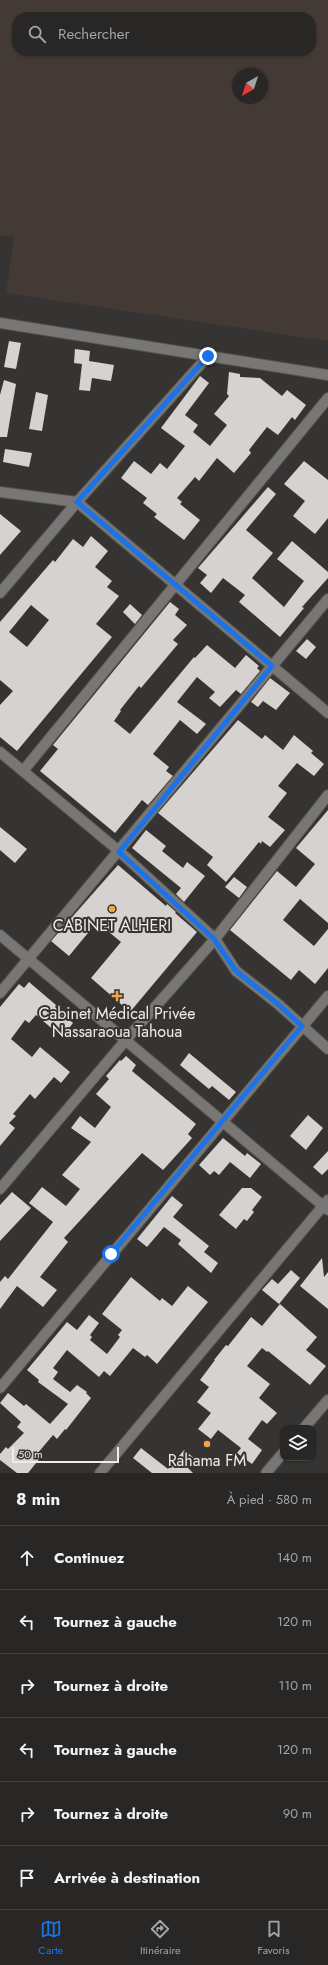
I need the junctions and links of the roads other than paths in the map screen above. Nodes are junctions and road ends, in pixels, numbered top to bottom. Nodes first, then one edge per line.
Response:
1 (0, 323) edge
2 (208, 356) junction
3 (328, 375) edge
4 (328, 398) edge
5 (0, 492) edge
6 (77, 502) junction
7 (175, 585) junction
8 (0, 593) edge
9 (328, 599) edge
10 (272, 666) junction
11 (328, 713) edge
12 (0, 752) edge
13 (23, 771) junction
14 (328, 795) edge
15 (119, 852) junction
16 (0, 935) edge
17 (214, 939) junction
18 (29, 959) junction
19 (0, 993) edge
20 (328, 996) edge
21 (302, 1026) junction
22 (125, 1041) junction
23 (328, 1049) edge
24 (222, 1121) junction
25 (0, 1190) edge
26 (326, 1205) edge
27 (0, 1388) edge
28 (328, 1400) edge
29 (307, 1425) edge
30 (280, 1457) edge
31 (100, 1473) edge
32 (266, 1473) edge

1 - 2 street
2 - 3 street
2 - 6 street
4 - 7 street
5 - 6 street
6 - 7 street
6 - 8 street
7 - 10 street
7 - 13 street
9 - 10 street
10 - 11 street
10 - 15 street
12 - 13 street
13 - 15 street
14 - 17 street
15 - 17 street
15 - 18 street
16 - 18 street
17 - 21 street
17 - 22 street
18 - 19 street
18 - 22 street
20 - 21 street
21 - 23 street
21 - 24 street
22 - 24 street
22 - 25 street
24 - 26 street
24 - 27 street
26 - 31 street
28 - 29 street
30 - 32 street

